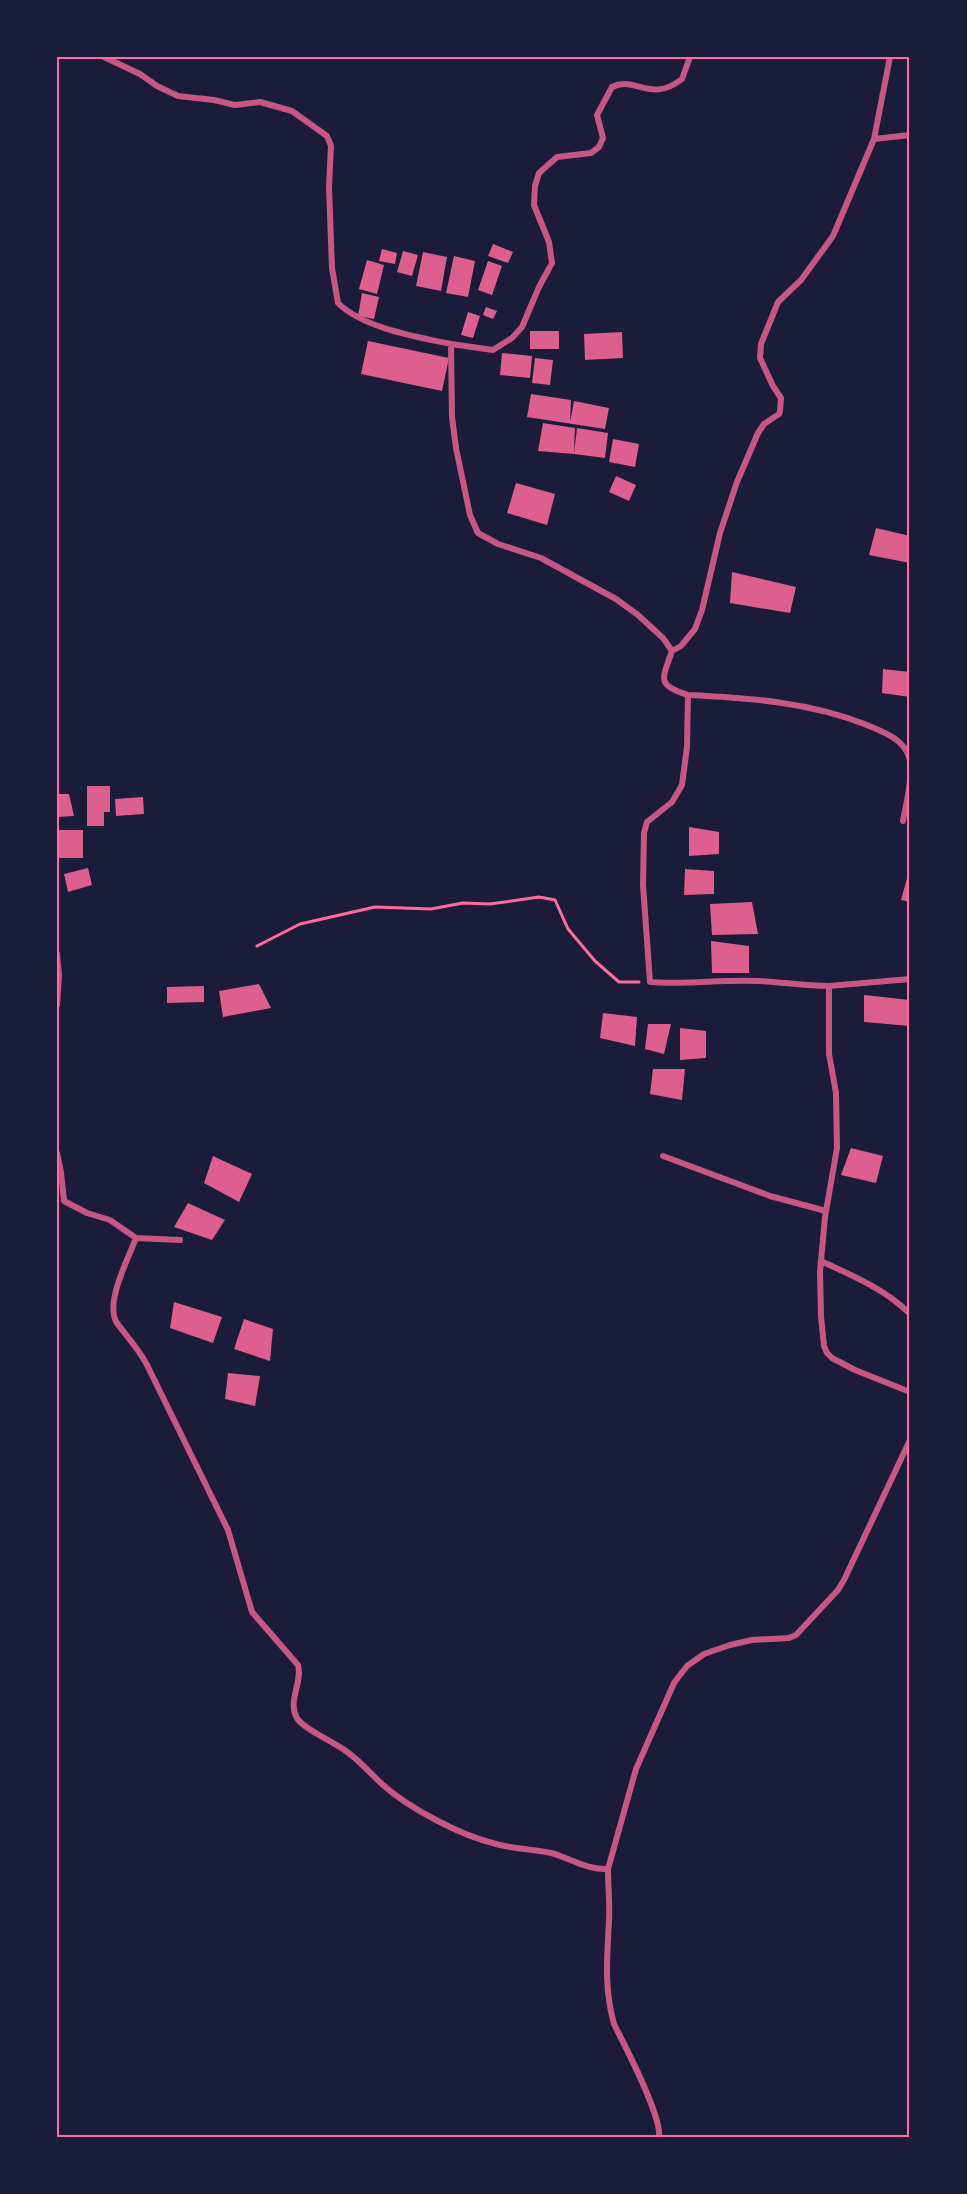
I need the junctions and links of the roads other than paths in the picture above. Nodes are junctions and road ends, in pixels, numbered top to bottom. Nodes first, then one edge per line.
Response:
1 (104, 57) edge
2 (690, 57) edge
3 (890, 57) edge
4 (910, 135) edge
5 (874, 139) junction
6 (451, 344) junction
7 (672, 651) junction
8 (688, 695) junction
9 (903, 821) dead end
10 (57, 954) edge
11 (910, 979) edge
12 (829, 986) junction
13 (57, 1005) edge
14 (57, 1153) edge
15 (663, 1156) dead end
16 (826, 1211) junction
17 (136, 1238) junction
18 (180, 1240) dead end
19 (821, 1261) junction
20 (910, 1314) edge
21 (910, 1392) edge
22 (910, 1440) edge
23 (608, 1869) junction
24 (659, 2137) edge

1 - 6 street
2 - 6 street
3 - 5 street
4 - 5 street
5 - 7 street
6 - 7 street
7 - 8 street
8 - 9 street
8 - 12 street
10 - 13 street
11 - 12 street
12 - 16 street
14 - 17 street
15 - 16 street
16 - 19 street
17 - 18 street
17 - 23 street
19 - 20 street
19 - 21 street
22 - 23 street
23 - 24 street

